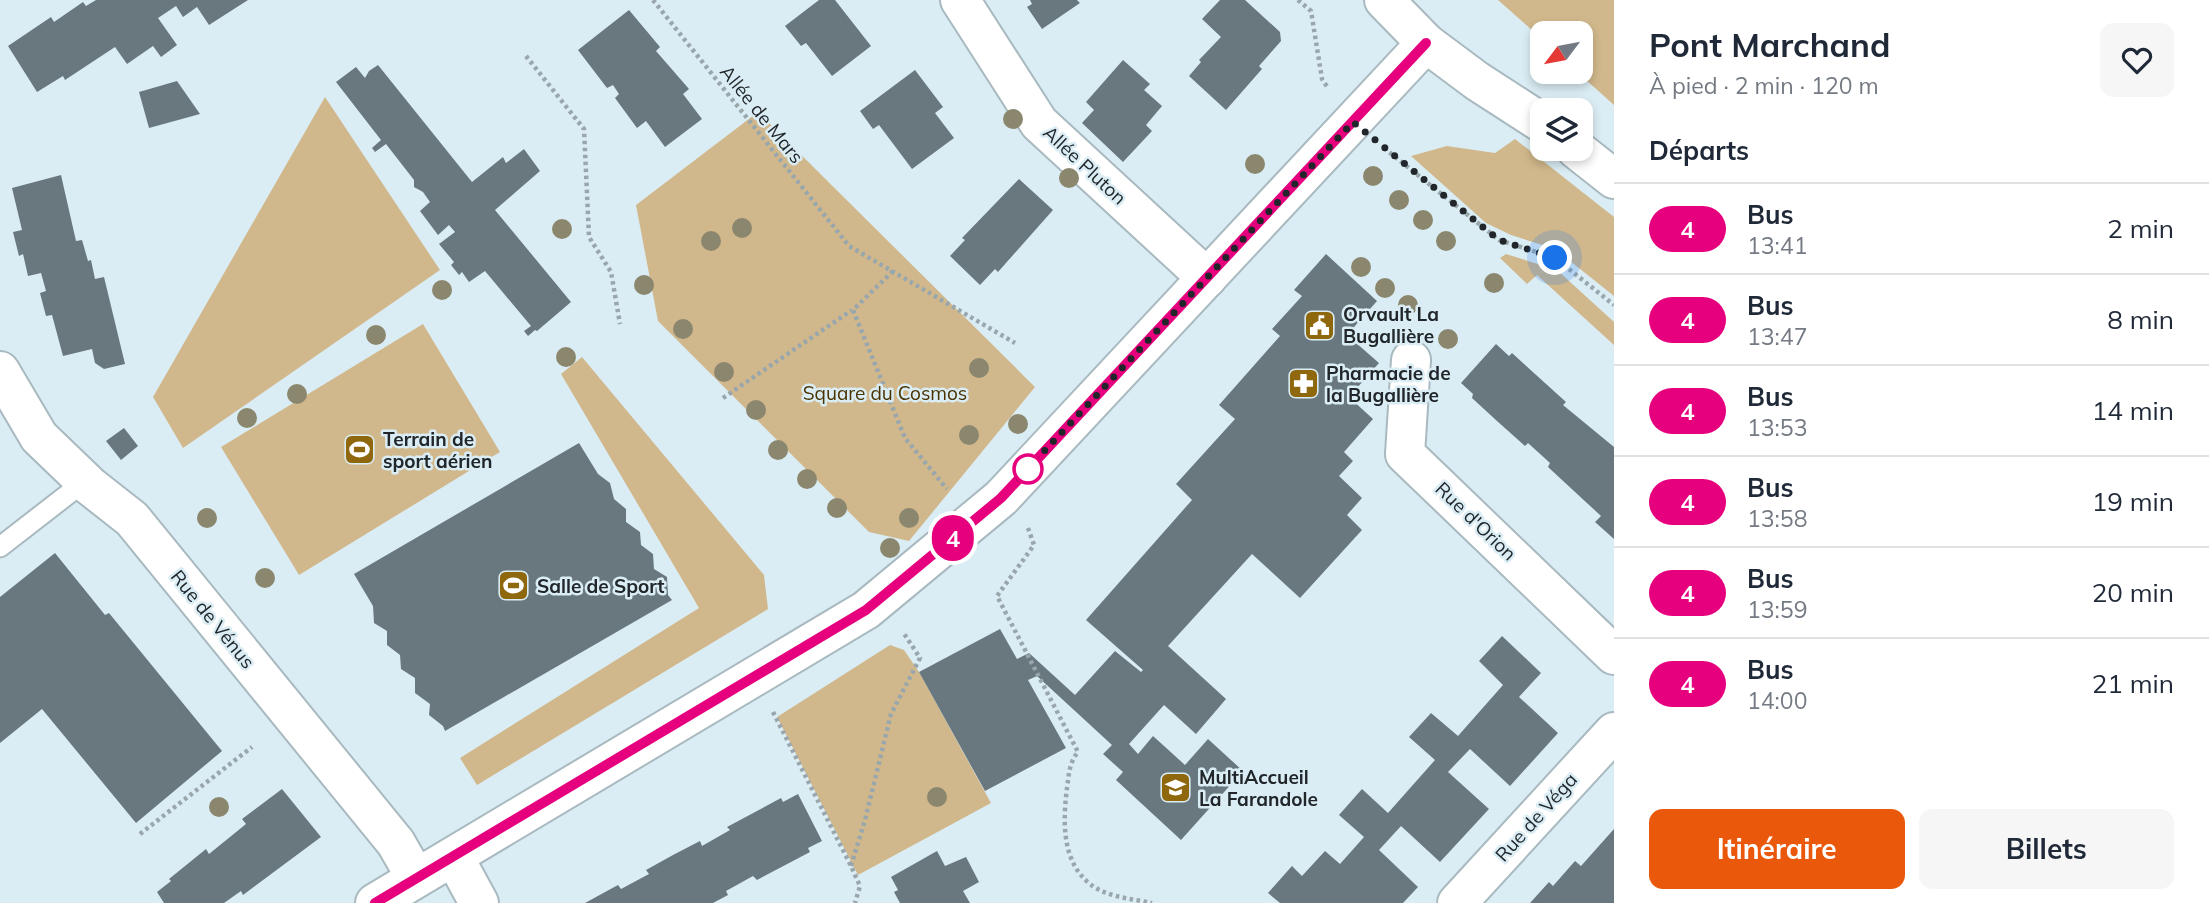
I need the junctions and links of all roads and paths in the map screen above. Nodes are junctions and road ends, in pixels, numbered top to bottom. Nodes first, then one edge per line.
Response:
1 (653, 0) edge
2 (960, 0) edge
3 (1298, 0) edge
4 (1384, 0) edge
5 (1426, 43) junction
6 (527, 56) dead end
7 (1530, 115) edge
8 (1353, 122) junction
9 (1592, 161) edge
10 (1614, 178) edge
11 (893, 270) junction
12 (1207, 278) junction
13 (1614, 305) edge
14 (852, 310) junction
15 (620, 324) dead end
16 (1015, 343) dead end
17 (1411, 360) dead end
18 (0, 371) edge
19 (723, 398) dead end
20 (85, 481) junction
21 (952, 495) dead end
22 (1001, 498) junction
23 (0, 547) edge
24 (866, 610) junction
25 (1614, 655) edge
26 (759, 672) junction
27 (1614, 732) edge
28 (252, 747) dead end
29 (140, 834) dead end
30 (454, 857) junction
31 (852, 866) junction
32 (416, 878) junction
33 (375, 903) edge
34 (479, 903) edge
35 (855, 903) edge
36 (1152, 903) edge
37 (1457, 903) edge

1 - 11 path, Allée de Mars
2 - 12 street, Allée Pluton
3 - 8 path
4 - 5 street
5 - 7 street
5 - 8 street
6 - 15 path
8 - 12 street
8 - 13 path
9 - 10 street
11 - 14 path
11 - 16 path
12 - 22 street
14 - 19 path
14 - 21 path
17 - 25 street, Rue d'Orion
18 - 20 street, Rue de Vénus
20 - 23 lane
20 - 32 street, Rue de Vénus
22 - 24 street
22 - 36 path
24 - 26 street
24 - 31 path
26 - 30 street
26 - 31 path
27 - 37 street, Rue de Véga
28 - 29 path
30 - 32 street
30 - 34 street
31 - 35 path
32 - 33 street

